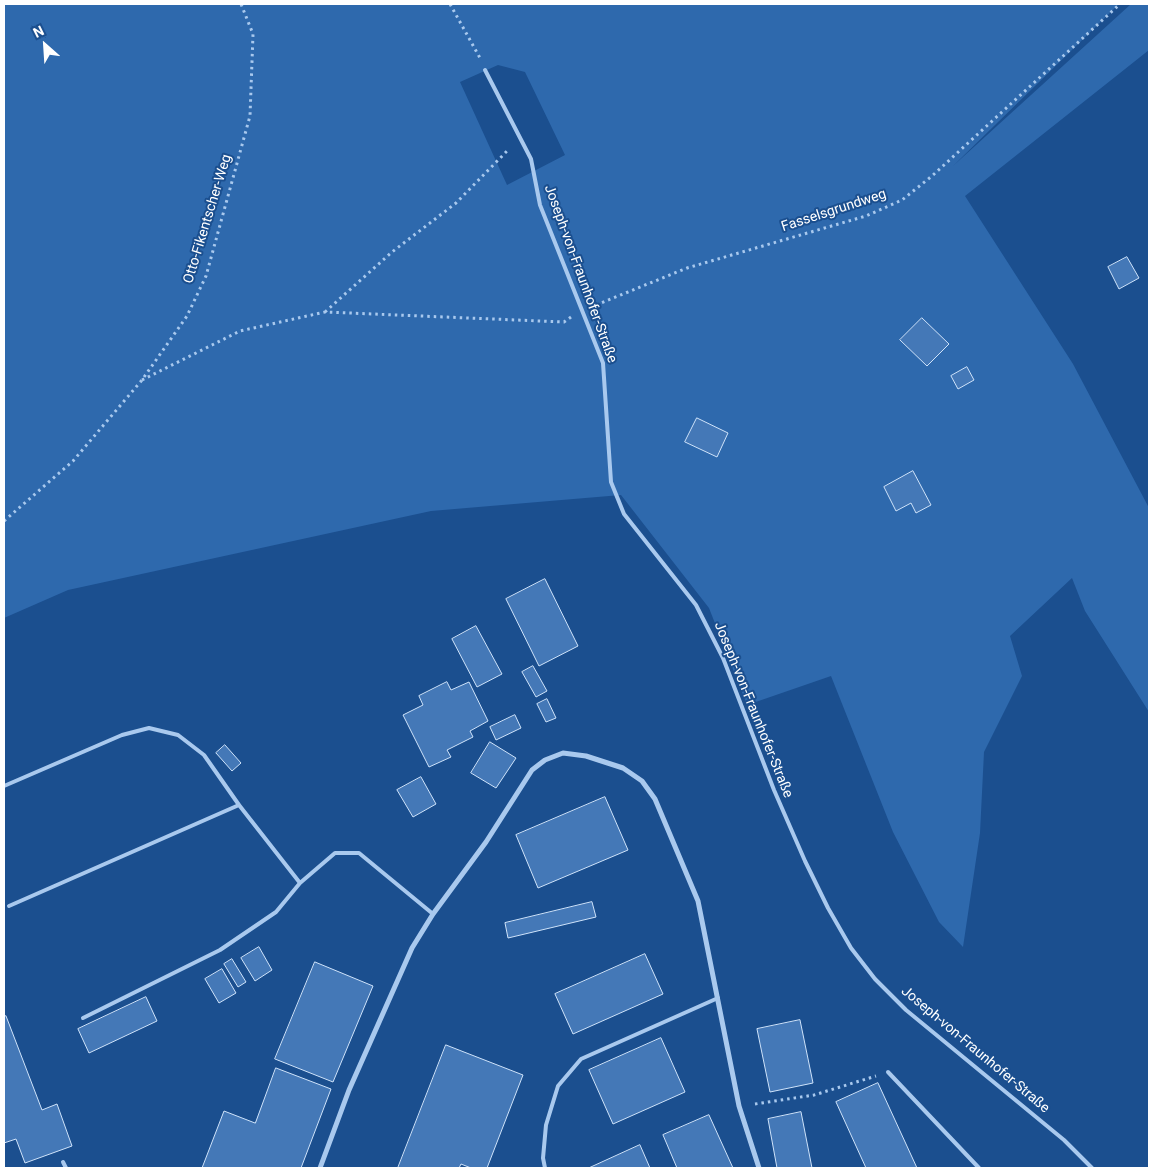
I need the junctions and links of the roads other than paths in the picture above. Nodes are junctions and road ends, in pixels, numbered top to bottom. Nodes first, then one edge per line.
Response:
1 (485, 70) dead end
2 (4, 786) edge
3 (239, 805) junction
4 (300, 883) junction
5 (9, 906) dead end
6 (433, 914) junction
7 (719, 997) junction
8 (83, 1018) dead end
9 (888, 1072) road end
10 (63, 1162) dead end
11 (66, 1168) edge
12 (320, 1168) edge
13 (545, 1168) edge
14 (759, 1168) edge
15 (979, 1168) edge
16 (1092, 1168) edge

1 - 16 lane, Joseph-von-Fraunhofer-Straße
2 - 3 lane
3 - 4 lane
3 - 5 lane
4 - 6 lane
4 - 8 lane
6 - 7 street
6 - 12 street
7 - 13 lane
7 - 14 street
9 - 15 lane
10 - 11 lane

